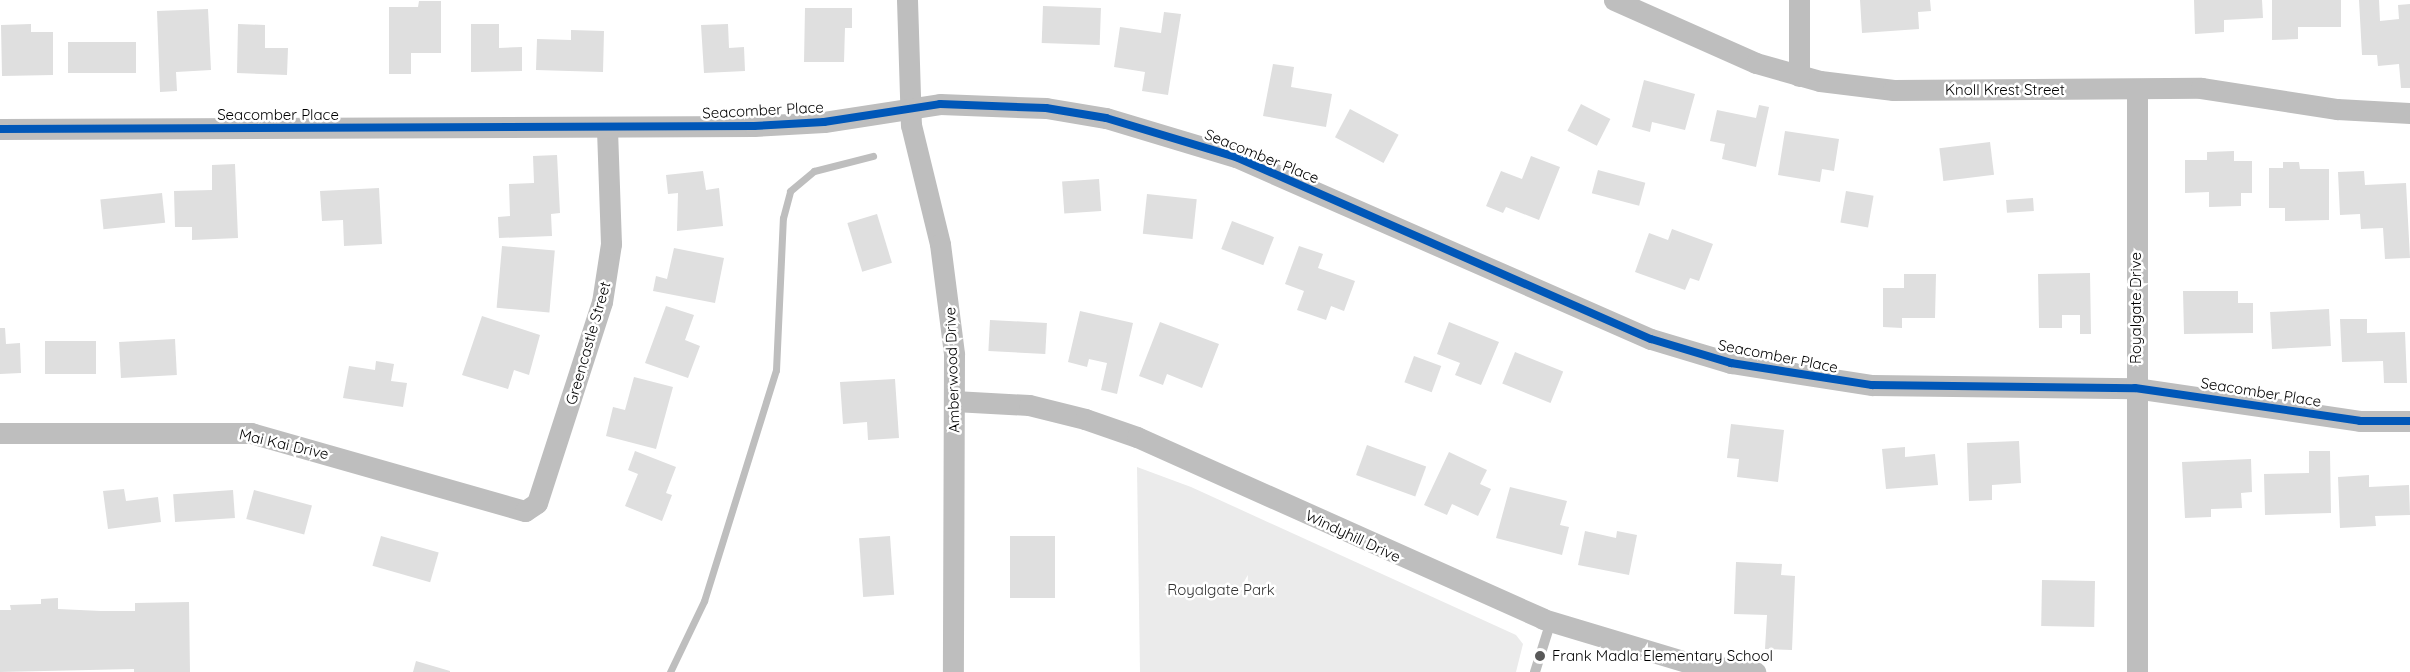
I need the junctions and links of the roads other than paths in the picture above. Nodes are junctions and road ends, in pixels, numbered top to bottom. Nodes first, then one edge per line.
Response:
1 (907, 0) edge
2 (1614, 0) edge
3 (1799, 0) edge
4 (1799, 76) junction
5 (2137, 89) junction
6 (909, 107) junction
7 (2410, 113) edge
8 (607, 128) junction
9 (0, 129) edge
10 (2135, 388) junction
11 (954, 401) junction
12 (2410, 421) edge
13 (0, 433) edge
14 (525, 511) joint
15 (1551, 621) junction
16 (1689, 667) edge
17 (953, 672) edge
18 (1535, 672) edge
19 (1755, 672) edge
20 (2137, 672) edge

1 - 6 street, Amberwood Drive
2 - 4 street, Knoll Krest Street
3 - 4 street
4 - 5 street, Knoll Krest Street
5 - 7 street, Knoll Krest Street
5 - 10 street, Royalgate Drive
6 - 8 street, Seacomber Place
6 - 10 street, Seacomber Place
6 - 11 street, Amberwood Drive
8 - 9 street, Seacomber Place
8 - 14 street, Greencastle Street
10 - 12 street, Seacomber Place
10 - 20 street, Royalgate Drive
11 - 15 street, Windyhill Drive
11 - 17 street, Amberwood Drive
13 - 14 street, Mai Kai Drive
15 - 16 street, Windyhill Drive
15 - 18 lane
16 - 19 street, Windyhill Drive

